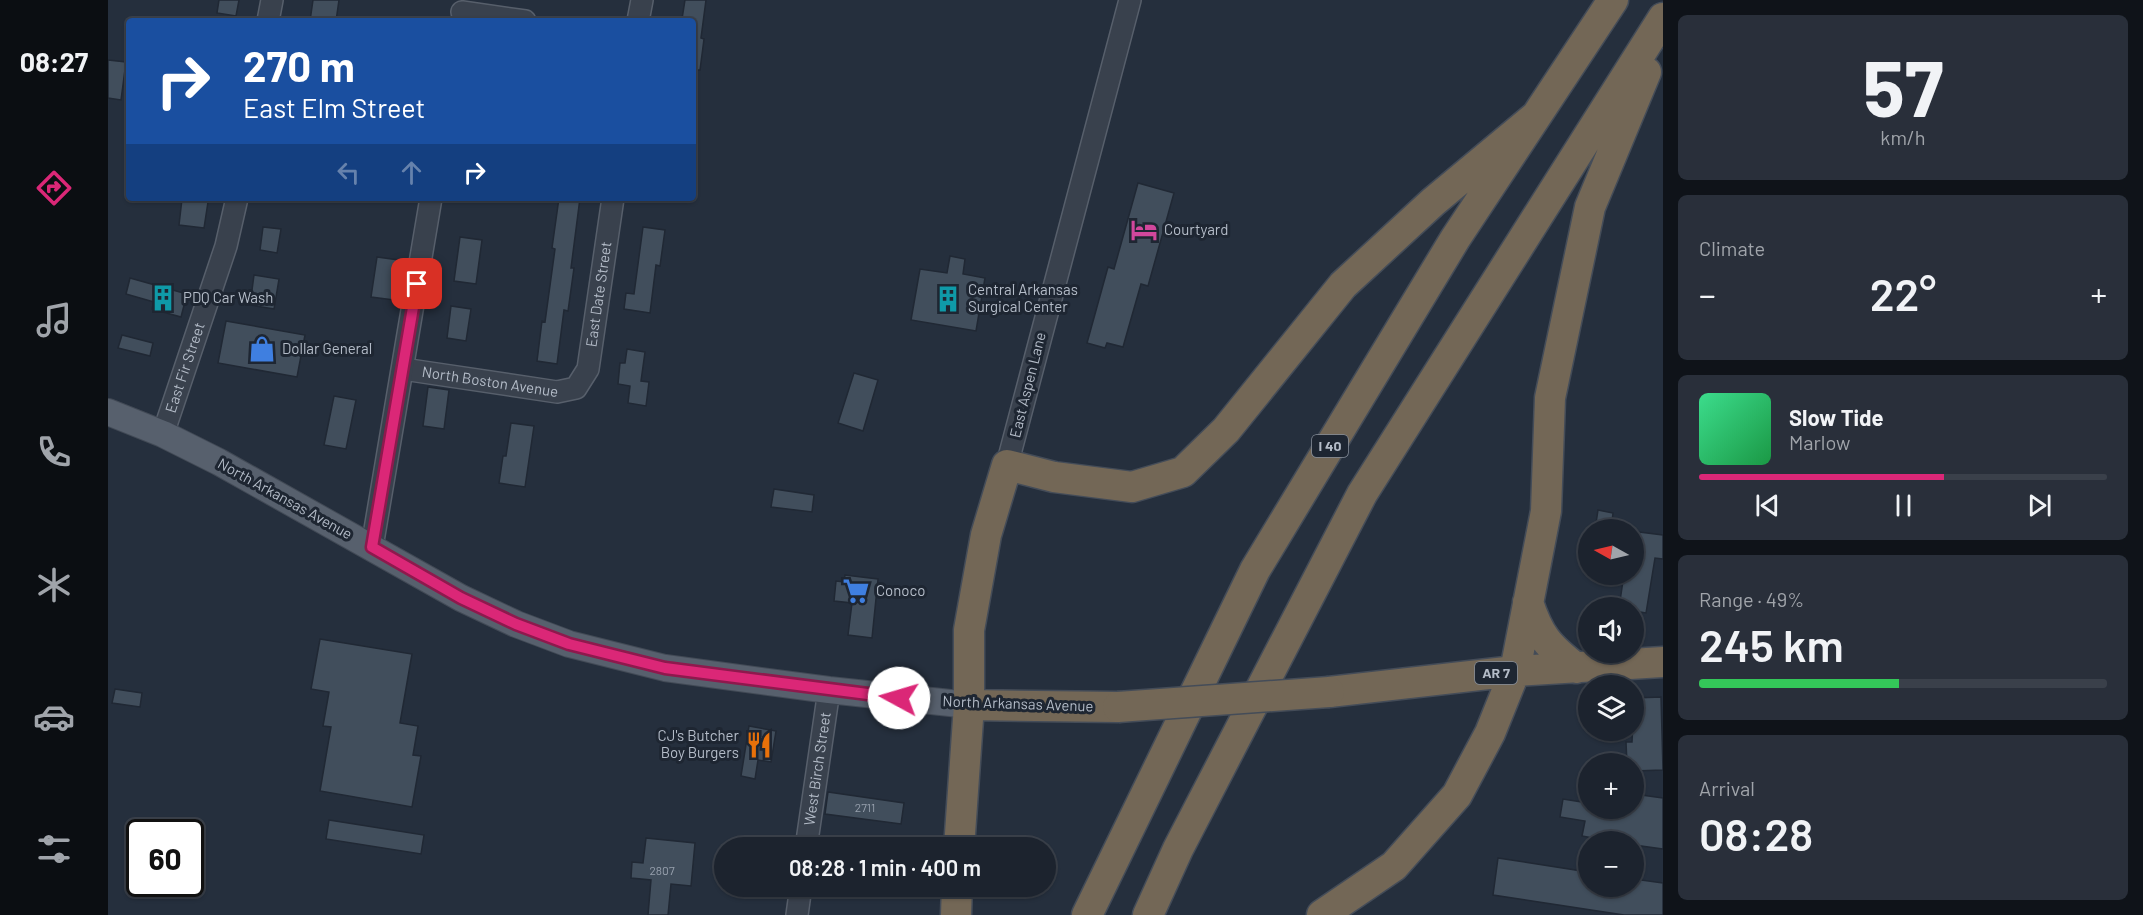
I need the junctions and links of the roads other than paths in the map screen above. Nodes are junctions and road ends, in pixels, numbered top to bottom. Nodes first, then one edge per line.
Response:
1 (272, 0) edge
2 (642, 0) edge
3 (1130, 0) edge
4 (1613, 0) edge
5 (462, 11) edge
6 (269, 18) edge
7 (506, 18) edge
8 (639, 18) edge
9 (1663, 18) edge
10 (1663, 30) edge
11 (1535, 117) junction
12 (236, 201) edge
13 (431, 201) edge
14 (613, 201) edge
15 (403, 369) junction
16 (576, 388) joint
17 (108, 412) edge
18 (163, 434) junction
19 (1007, 465) junction
20 (372, 547) junction
21 (1528, 603) junction
22 (1663, 662) edge
23 (1576, 668) junction
24 (1515, 670) junction
25 (829, 690) junction
26 (969, 705) junction
27 (808, 837) edge
28 (960, 837) edge
29 (799, 897) edge
30 (957, 897) edge
31 (797, 915) edge
32 (956, 915) edge
33 (1087, 915) edge
34 (1148, 915) edge
35 (1322, 915) edge

1 - 6 street
2 - 8 street
3 - 19 street, East Aspen Lane
4 - 11 highway, I 40
5 - 7 street
9 - 34 highway
10 - 21 highway
11 - 19 highway
11 - 33 highway, I 40
12 - 18 street, East Fir Street
13 - 15 street
14 - 16 street, East Date Street
15 - 16 street, North Boston Avenue
15 - 20 street
17 - 18 main road, North Arkansas Avenue / AR 7
18 - 20 main road, North Arkansas Avenue / AR 7
19 - 26 highway, East Aspen Lane
20 - 25 main road, North Arkansas Avenue / AR 7
21 - 23 highway
21 - 24 highway
22 - 23 highway, North Arkansas Avenue / AR 7
23 - 24 highway, North Arkansas Avenue / AR 7
24 - 26 highway, North Arkansas Avenue / AR 7, bridge
24 - 35 highway
25 - 26 main road, North Arkansas Avenue / AR 7
25 - 27 street, West Birch Street
26 - 28 highway, East Aspen Lane
29 - 31 street
30 - 32 highway

